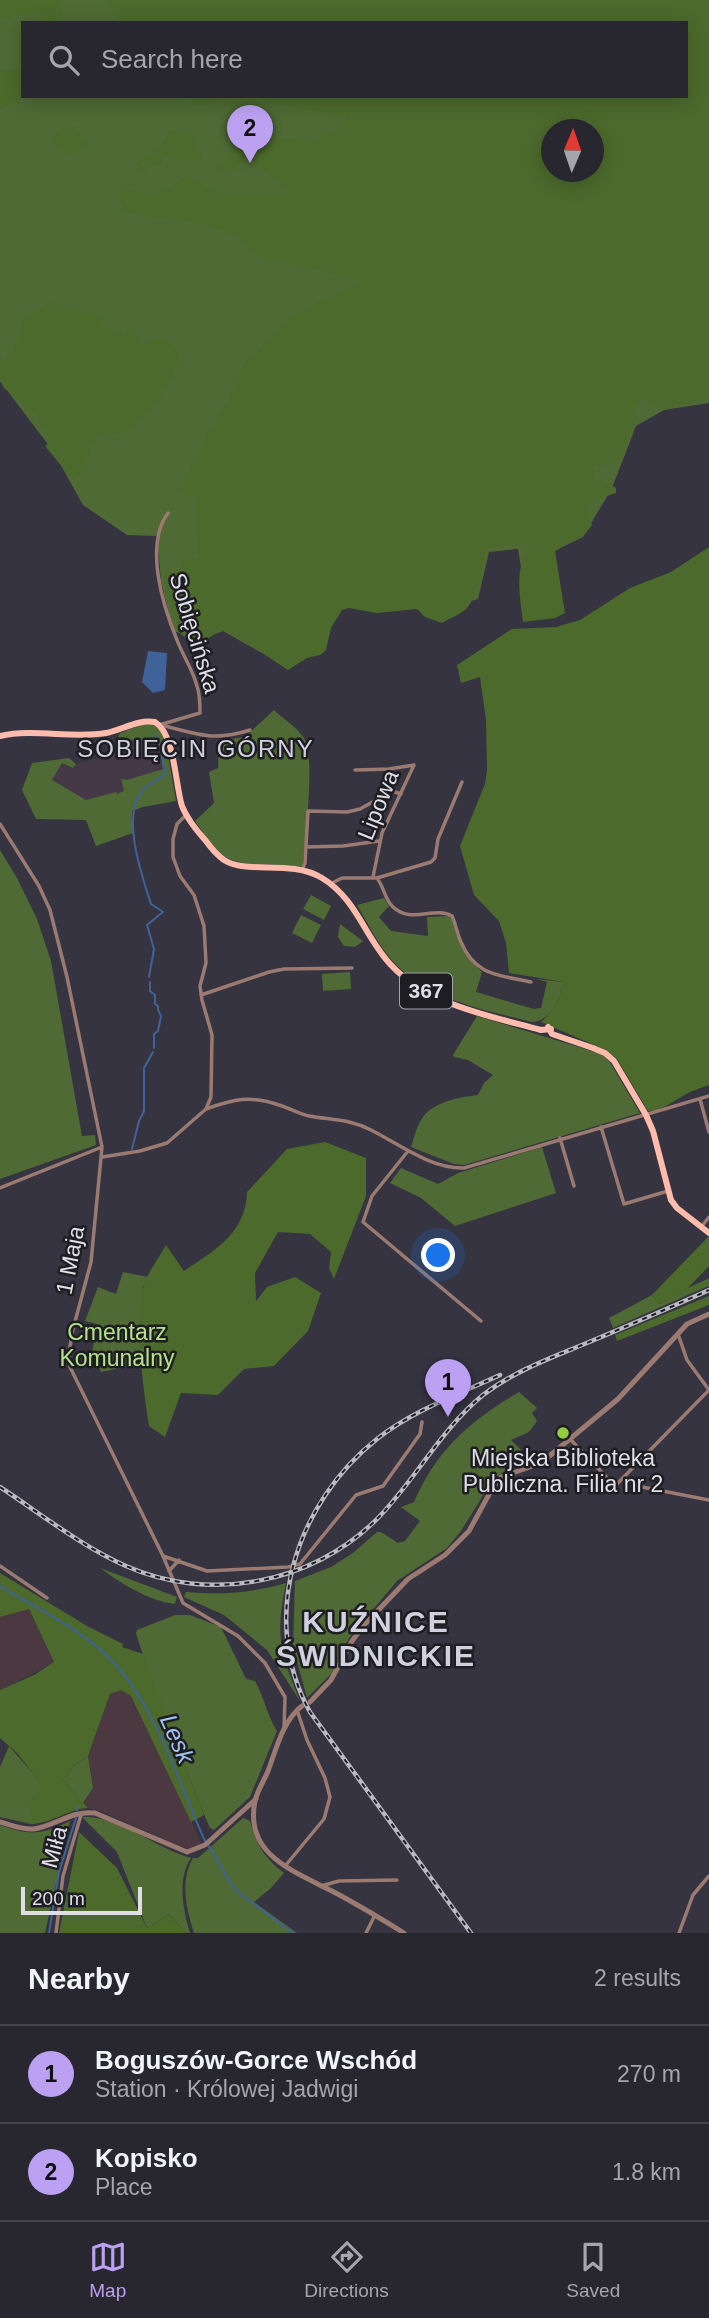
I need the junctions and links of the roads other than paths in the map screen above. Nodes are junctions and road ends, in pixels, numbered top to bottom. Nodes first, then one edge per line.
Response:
1 (167, 513) dead end
2 (182, 718) junction
3 (159, 725) junction
4 (180, 730) junction
5 (250, 730) dead end
6 (0, 736) edge
7 (355, 771) dead end
8 (462, 782) dead end
9 (402, 794) junction
10 (186, 815) junction
11 (0, 824) edge
12 (379, 841) junction
13 (306, 847) junction
14 (302, 870) junction
15 (375, 877) junction
16 (330, 884) junction
17 (352, 968) dead end
18 (531, 982) dead end
19 (201, 995) junction
20 (709, 1096) edge
21 (211, 1097) junction
22 (700, 1099) junction
23 (218, 1105) junction
24 (206, 1109) junction
25 (646, 1115) junction
26 (601, 1127) junction
27 (709, 1132) edge
28 (560, 1138) junction
29 (102, 1147) junction
30 (408, 1151) junction
31 (102, 1157) junction
32 (575, 1186) dead end
33 (0, 1188) edge
34 (668, 1191) junction
35 (709, 1217) edge
36 (705, 1230) edge
37 (709, 1314) edge
38 (481, 1321) dead end
39 (678, 1334) junction
40 (709, 1390) edge
41 (422, 1422) dead end
42 (569, 1438) junction
43 (625, 1477) junction
44 (709, 1500) edge
45 (163, 1556) junction
46 (179, 1560) junction
47 (0, 1566) edge
48 (169, 1571) junction
49 (47, 1598) dead end
50 (310, 1702) dead end
51 (300, 1708) joint
52 (284, 1731) junction
53 (256, 1799) junction
54 (82, 1813) junction
55 (239, 1814) junction
56 (0, 1822) edge
57 (255, 1825) junction
58 (285, 1867) junction
59 (709, 1876) edge
60 (397, 1880) dead end
61 (321, 1885) junction
62 (375, 1915) junction
63 (56, 1933) edge
64 (366, 1933) edge
65 (404, 1933) edge
66 (679, 1933) edge

1 - 2 street, Sobięcińska
2 - 3 street, Sobięcińska
2 - 4 street
3 - 4 street
3 - 6 main road
3 - 10 main road, 367
4 - 5 street
7 - 9 street, Lipowa
8 - 15 street, Lipowa
9 - 12 street, Lipowa
9 - 13 street
10 - 14 main road, 367
10 - 19 street
11 - 29 street, 1 Maja
12 - 13 street
12 - 15 street, Lipowa
13 - 14 street
14 - 16 main road, 367
15 - 16 street, Lipowa
15 - 18 street
16 - 25 main road, 367
17 - 19 street
19 - 21 street
20 - 22 street
21 - 23 street
21 - 24 street
22 - 25 street
22 - 27 street
23 - 24 street
23 - 30 street
24 - 31 street
25 - 26 street
25 - 34 main road
26 - 28 street
26 - 34 street
28 - 30 street
28 - 32 street
29 - 31 street, 1 Maja
29 - 33 street
30 - 38 street
31 - 45 street, 1 Maja
34 - 36 main road
35 - 36 street
37 - 39 street
39 - 40 street
39 - 42 street
40 - 43 street
41 - 46 street
42 - 43 street
42 - 50 street
43 - 44 street
45 - 46 street
45 - 48 street, 1 Maja
46 - 48 street
47 - 49 street
48 - 52 street, 1 Maja
51 - 52 street
51 - 58 street
52 - 53 street
53 - 55 street
53 - 57 street
54 - 55 street
54 - 56 street
54 - 63 street, Miła
55 - 57 street
57 - 58 street
58 - 61 street
59 - 66 street
60 - 61 street
61 - 62 street
62 - 64 street
62 - 65 street

